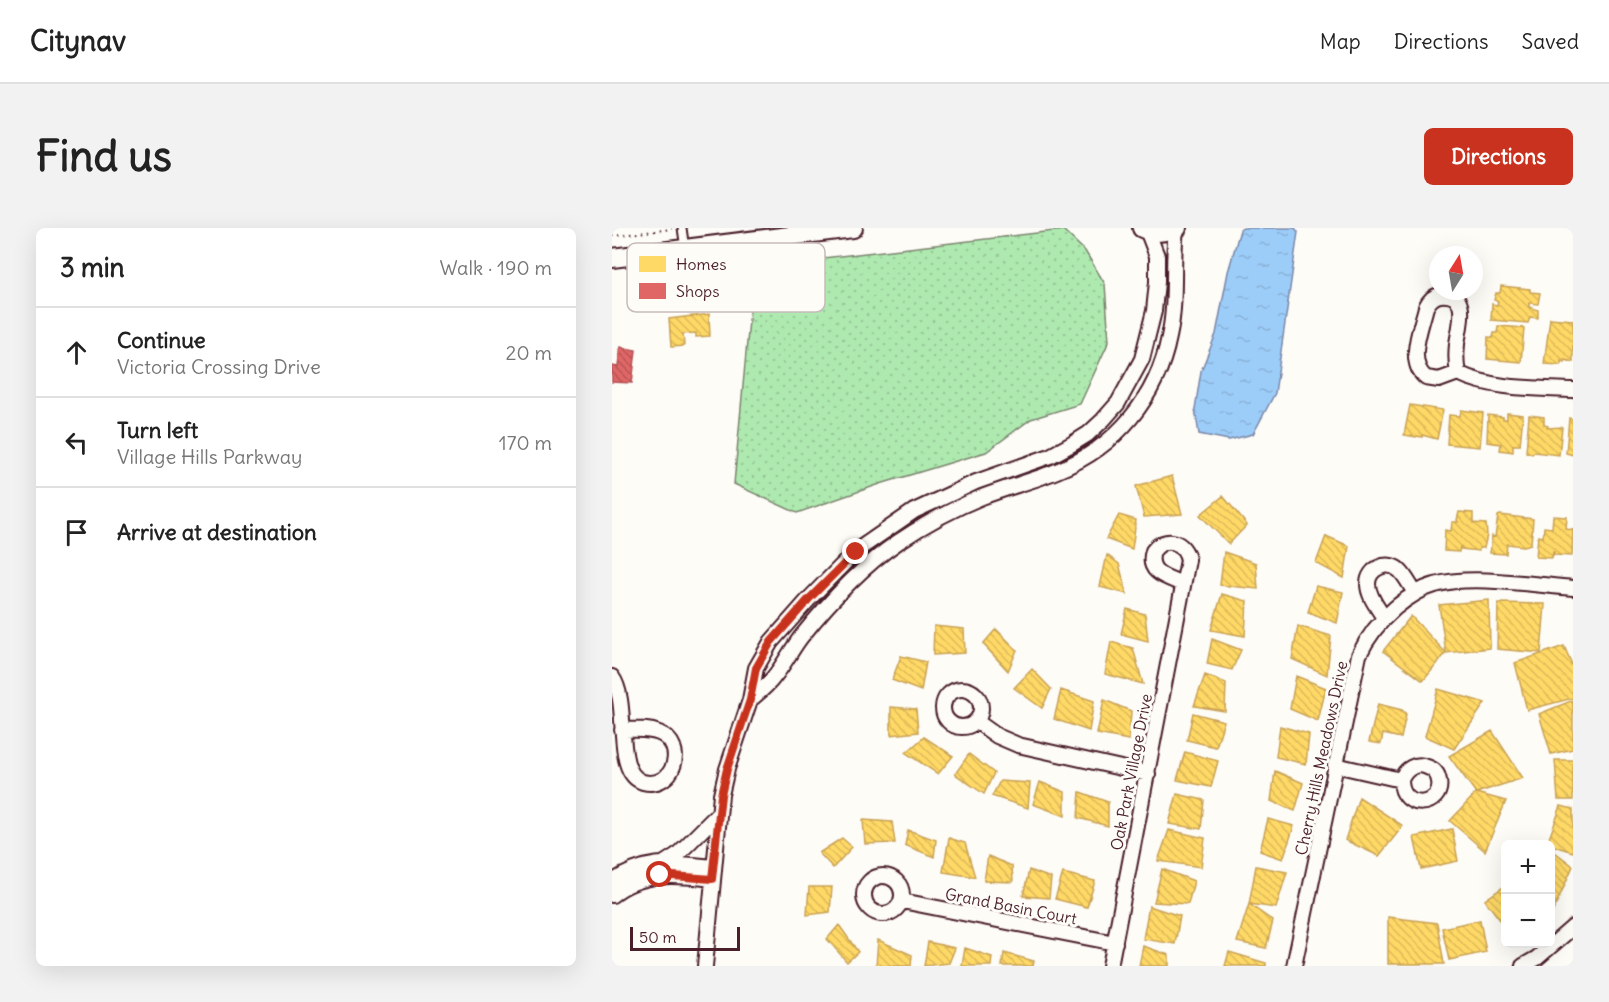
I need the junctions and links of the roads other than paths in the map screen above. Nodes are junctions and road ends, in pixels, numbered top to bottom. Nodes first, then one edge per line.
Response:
1 (682, 228) edge
2 (853, 228) edge
3 (1177, 228) edge
4 (834, 229) edge
5 (1144, 229) edge
6 (684, 243) edge
7 (730, 243) edge
8 (627, 256) edge
9 (612, 258) edge
10 (1458, 373) junction
11 (1573, 390) edge
12 (1050, 456) junction
13 (1057, 471) junction
14 (1183, 584) dead end
15 (1573, 588) edge
16 (1415, 593) junction
17 (1384, 618) junction
18 (612, 677) edge
19 (750, 700) junction
20 (976, 721) dead end
21 (622, 730) junction
22 (1335, 765) junction
23 (1148, 774) junction
24 (1401, 780) dead end
25 (719, 813) junction
26 (663, 864) junction
27 (713, 873) junction
28 (612, 882) edge
29 (612, 895) edge
30 (902, 901) dead end
31 (1573, 927) edge
32 (1115, 943) junction
33 (705, 966) edge
34 (1110, 966) edge
35 (1294, 966) edge
36 (1523, 966) edge

1 - 6 lane
2 - 4 street
3 - 5 street
3 - 13 street
4 - 7 street
5 - 12 street
8 - 9 street
10 - 10 street
10 - 11 street
12 - 13 street
12 - 19 street
13 - 19 street
14 - 23 street, Oak Park Village Drive
15 - 16 street, Cherry Hills Meadows Drive
16 - 17 street, Cherry Hills Meadows Drive
16 - 17 street
17 - 22 street, Cherry Hills Meadows Drive
18 - 21 street
19 - 25 street
20 - 23 street
21 - 21 street
22 - 24 street
22 - 35 street, Cherry Hills Meadows Drive
23 - 32 street, Oak Park Village Drive
25 - 26 street
25 - 27 street
26 - 27 street
26 - 28 street
27 - 29 street
27 - 33 street
30 - 32 street, Grand Basin Court
31 - 36 street
32 - 34 street, Oak Park Village Drive

